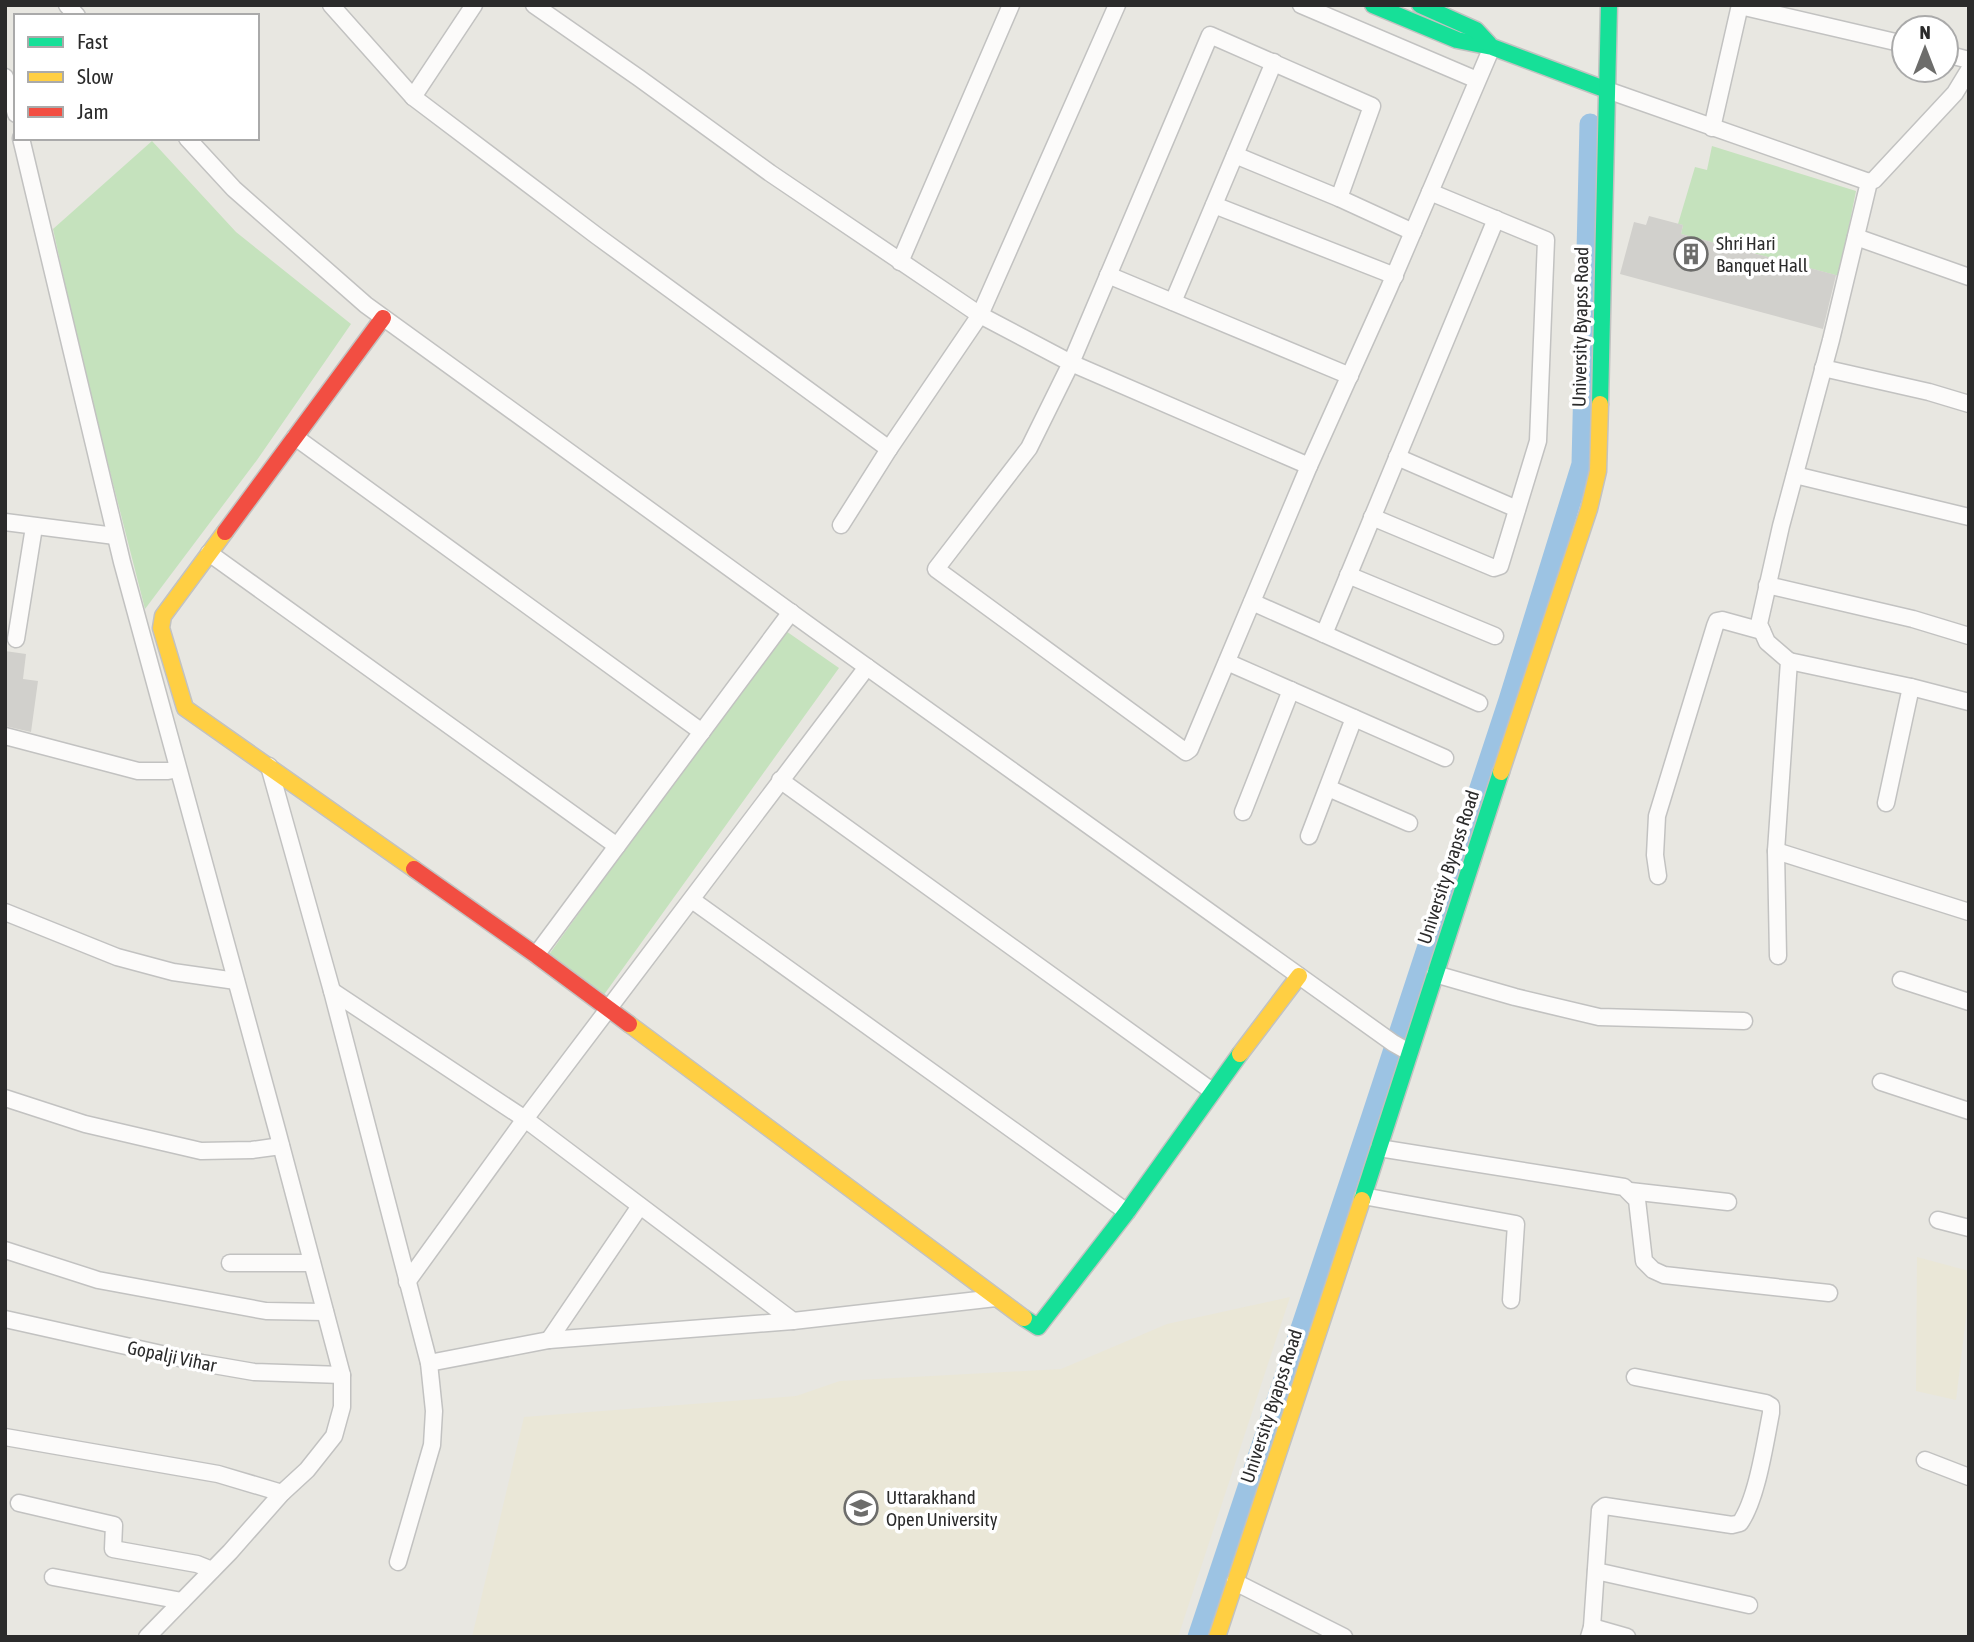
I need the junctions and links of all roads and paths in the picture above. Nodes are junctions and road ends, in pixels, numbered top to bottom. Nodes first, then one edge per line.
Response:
1 (331, 5) edge
2 (474, 5) edge
3 (534, 5) edge
4 (1011, 5) edge
5 (1117, 5) edge
6 (1301, 5) edge
7 (1373, 5) edge
8 (1420, 5) edge
9 (1609, 5) edge
10 (1740, 6) edge
11 (1890, 41) edge
12 (1492, 47) junction
13 (1274, 62) junction
14 (1969, 70) edge
15 (5, 77) edge
16 (1477, 80) junction
17 (1607, 90) junction
18 (412, 97) junction
19 (14, 107) edge
20 (1712, 128) junction
21 (21, 140) edge
22 (189, 140) edge
23 (1235, 155) junction
24 (1869, 182) junction
25 (1430, 192) junction
26 (1339, 198) junction
27 (1214, 205) junction
28 (1496, 219) junction
29 (1413, 232) junction
30 (1856, 237) junction
31 (900, 262) junction
32 (1108, 275) junction
33 (1395, 276) junction
34 (1969, 276) edge
35 (1173, 302) junction
36 (980, 315) junction
37 (383, 317) junction
38 (1071, 363) junction
39 (1823, 368) junction
40 (1350, 376) junction
41 (1969, 404) edge
42 (295, 436) junction
43 (889, 449) junction
44 (1397, 457) junction
45 (1309, 466) junction
46 (1795, 475) junction
47 (1517, 509) junction
48 (1372, 517) junction
49 (1969, 517) edge
50 (5, 522) edge
51 (841, 525) dead end
52 (34, 527) junction
53 (115, 537) junction
54 (209, 553) junction
55 (1348, 575) junction
56 (1767, 585) junction
57 (1252, 602) junction
58 (791, 612) junction
59 (1762, 631) junction
60 (1324, 634) junction
61 (1495, 636) dead end
62 (1969, 636) edge
63 (16, 639) dead end
64 (1789, 661) junction
65 (1227, 662) junction
66 (867, 667) junction
67 (1911, 687) junction
68 (1291, 690) junction
69 (1969, 702) edge
70 (1479, 703) dead end
71 (1354, 718) junction
72 (702, 732) junction
73 (5, 736) edge
74 (1445, 758) dead end
75 (269, 766) junction
76 (178, 769) junction
77 (780, 780) junction
78 (1328, 788) junction
79 (1886, 803) dead end
80 (1243, 812) dead end
81 (1409, 823) dead end
82 (1309, 836) dead end
83 (617, 846) junction
84 (1776, 851) junction
85 (1658, 876) dead end
86 (691, 900) junction
87 (5, 912) edge
88 (1969, 912) edge
89 (536, 956) junction
90 (1778, 956) dead end
91 (1435, 974) junction
92 (1299, 976) junction
93 (1901, 980) dead end
94 (236, 981) junction
95 (332, 991) junction
96 (1969, 1002) edge
97 (608, 1009) junction
98 (1744, 1021) dead end
99 (1401, 1048) junction
100 (1881, 1082) dead end
101 (1212, 1091) junction
102 (5, 1098) edge
103 (1969, 1111) edge
104 (525, 1119) junction
105 (281, 1146) junction
106 (1379, 1148) junction
107 (1630, 1191) junction
108 (1363, 1196) junction
109 (1728, 1202) dead end
110 (640, 1206) junction
111 (1127, 1212) junction
112 (1938, 1220) dead end
113 (1969, 1228) edge
114 (5, 1250) edge
115 (230, 1263) dead end
116 (312, 1263) junction
117 (407, 1282) junction
118 (1829, 1293) dead end
119 (996, 1298) junction
120 (1511, 1300) dead end
121 (325, 1312) junction
122 (5, 1318) edge
123 (793, 1321) junction
124 (549, 1340) junction
125 (429, 1363) junction
126 (342, 1375) junction
127 (1635, 1377) dead end
128 (5, 1437) edge
129 (1926, 1460) dead end
130 (1969, 1477) edge
131 (282, 1493) junction
132 (19, 1503) dead end
133 (398, 1562) dead end
134 (212, 1570) junction
135 (1596, 1571) junction
136 (53, 1577) dead end
137 (1235, 1582) junction
138 (182, 1601) junction
139 (1749, 1605) dead end
140 (1591, 1632) edge
141 (147, 1637) edge
142 (1217, 1637) edge
143 (1344, 1637) edge
144 (1627, 1637) edge

1 - 18 street
2 - 18 street
3 - 31 street
4 - 31 street
5 - 36 street
6 - 16 street
7 - 12 main road
8 - 12 main road
9 - 17 main road, University Byapss Road
10 - 11 street
10 - 20 street
12 - 16 street
12 - 17 main road
13 - 23 street
13 - 26 street
13 - 32 street
14 - 24 street
15 - 19 street
16 - 25 street
17 - 20 street
17 - 91 main road, University Byapss Road
18 - 43 street
20 - 24 street
21 - 53 street
22 - 37 street
23 - 26 street
23 - 27 street
24 - 30 street
25 - 28 street
25 - 29 street
26 - 29 street
27 - 33 street
27 - 35 street
28 - 44 street
28 - 47 street
29 - 33 street
30 - 34 street
30 - 39 street
31 - 36 street
32 - 35 street
32 - 38 street
33 - 40 street
35 - 40 street
36 - 38 street
36 - 43 street
37 - 42 main road
37 - 58 street
38 - 45 street
38 - 65 street
39 - 41 street
39 - 46 street
40 - 45 street
42 - 54 main road
42 - 72 street
43 - 51 street
44 - 47 street
44 - 48 street
45 - 57 street
46 - 49 street
46 - 56 street
47 - 48 street
48 - 55 street
50 - 52 street
52 - 53 street
52 - 63 street
53 - 76 street
54 - 75 main road
54 - 83 street
55 - 60 street
55 - 61 street
56 - 59 street
56 - 62 street
57 - 60 street
57 - 65 street
58 - 66 street
58 - 72 street
59 - 64 street
59 - 85 street
60 - 70 street
64 - 67 street
64 - 84 street
65 - 68 street
66 - 77 street
66 - 92 street
67 - 69 street
67 - 79 street
68 - 71 street
68 - 80 street
71 - 74 street
71 - 78 street
72 - 83 street
73 - 76 street
75 - 89 main road
75 - 95 street
76 - 94 street
77 - 86 street
77 - 101 street
78 - 81 street
78 - 82 street
83 - 89 street
84 - 88 street
84 - 90 street
86 - 97 street
86 - 111 street
87 - 94 street
89 - 97 main road
91 - 98 street
91 - 99 main road, University Byapss Road
92 - 99 street
92 - 101 main road
93 - 96 street
94 - 105 street
95 - 104 street
95 - 117 street
97 - 104 street
97 - 119 main road
99 - 106 main road, University Byapss Road
100 - 103 street
101 - 111 main road
102 - 105 street
104 - 110 street
104 - 117 street
105 - 116 street
106 - 107 street
106 - 108 main road, University Byapss Road
107 - 109 street
107 - 118 street
108 - 120 street
108 - 137 main road, University Byapss Road
110 - 123 street
110 - 124 street
111 - 119 main road
112 - 113 street
114 - 121 street
115 - 116 street
116 - 121 street
117 - 125 street
119 - 123 street
121 - 126 street
122 - 126 street, Gopalji Vihar
123 - 124 street
124 - 125 street
125 - 133 street
126 - 131 street
127 - 135 street
128 - 131 street
129 - 130 street
131 - 134 street
132 - 134 street
134 - 138 street
135 - 139 street
135 - 140 street
136 - 138 street
137 - 142 main road, University Byapss Road
137 - 143 street
138 - 141 street
140 - 144 street

